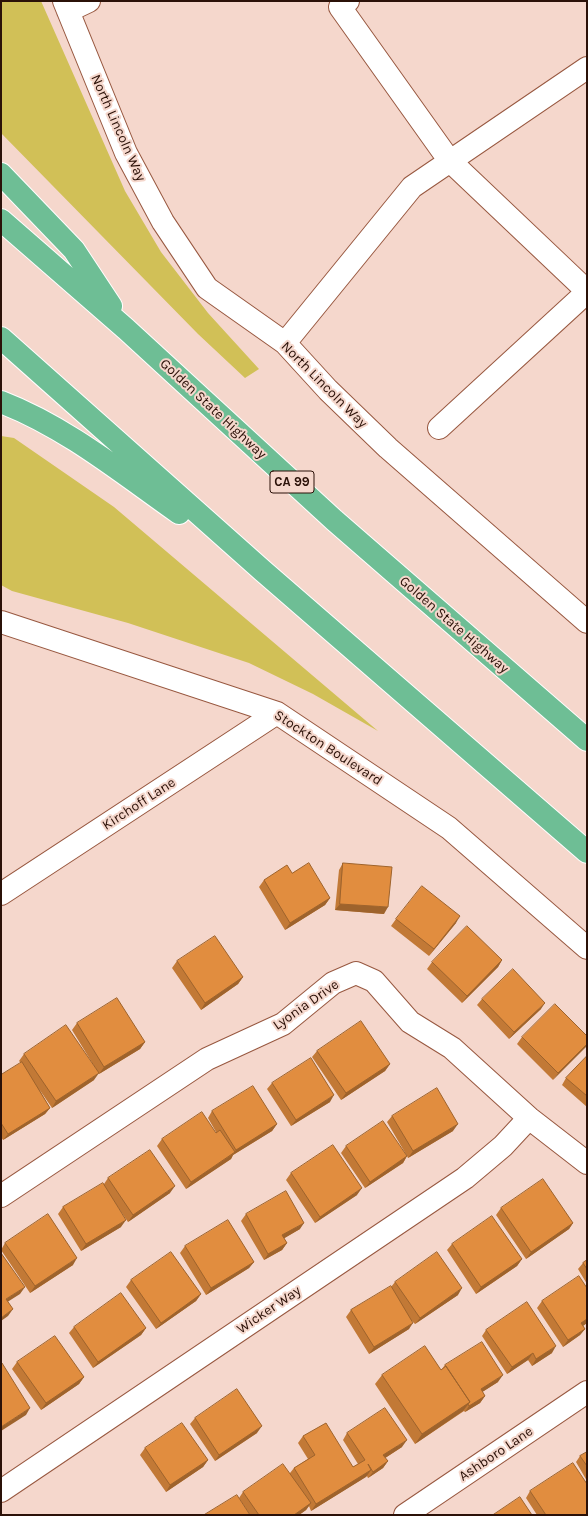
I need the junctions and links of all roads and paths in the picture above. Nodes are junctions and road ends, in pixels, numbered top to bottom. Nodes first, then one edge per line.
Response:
1 (89, 1) edge
2 (348, 1) edge
3 (66, 6) edge
4 (587, 68) edge
5 (449, 160) junction
6 (1, 174) edge
7 (1, 220) edge
8 (587, 292) edge
9 (126, 329) junction
10 (1, 338) edge
11 (285, 343) junction
12 (1, 402) edge
13 (440, 428) dead end
14 (263, 571) junction
15 (1, 622) edge
16 (587, 622) edge
17 (277, 713) junction
18 (587, 740) edge
19 (587, 852) edge
20 (1, 894) edge
21 (587, 948) edge
22 (529, 1118) junction
23 (587, 1163) edge
24 (1, 1196) edge
25 (587, 1392) edge
26 (1, 1491) edge
27 (405, 1515) edge

1 - 3 street
2 - 5 street
3 - 11 street, North Lincoln Way
4 - 5 street
5 - 8 street
5 - 11 street
6 - 9 highway
7 - 9 highway, Golden State Highway / CA 99
8 - 13 street
9 - 18 highway, Golden State Highway / CA 99
10 - 14 highway
11 - 16 street, North Lincoln Way
12 - 14 highway
14 - 19 highway
15 - 17 street, Stockton Boulevard
17 - 20 street, Kirchoff Lane
17 - 21 street, Stockton Boulevard
22 - 23 street, Lyonia Drive
22 - 24 street, Lyonia Drive
22 - 26 street, Wicker Way
25 - 27 street, Ashboro Lane

